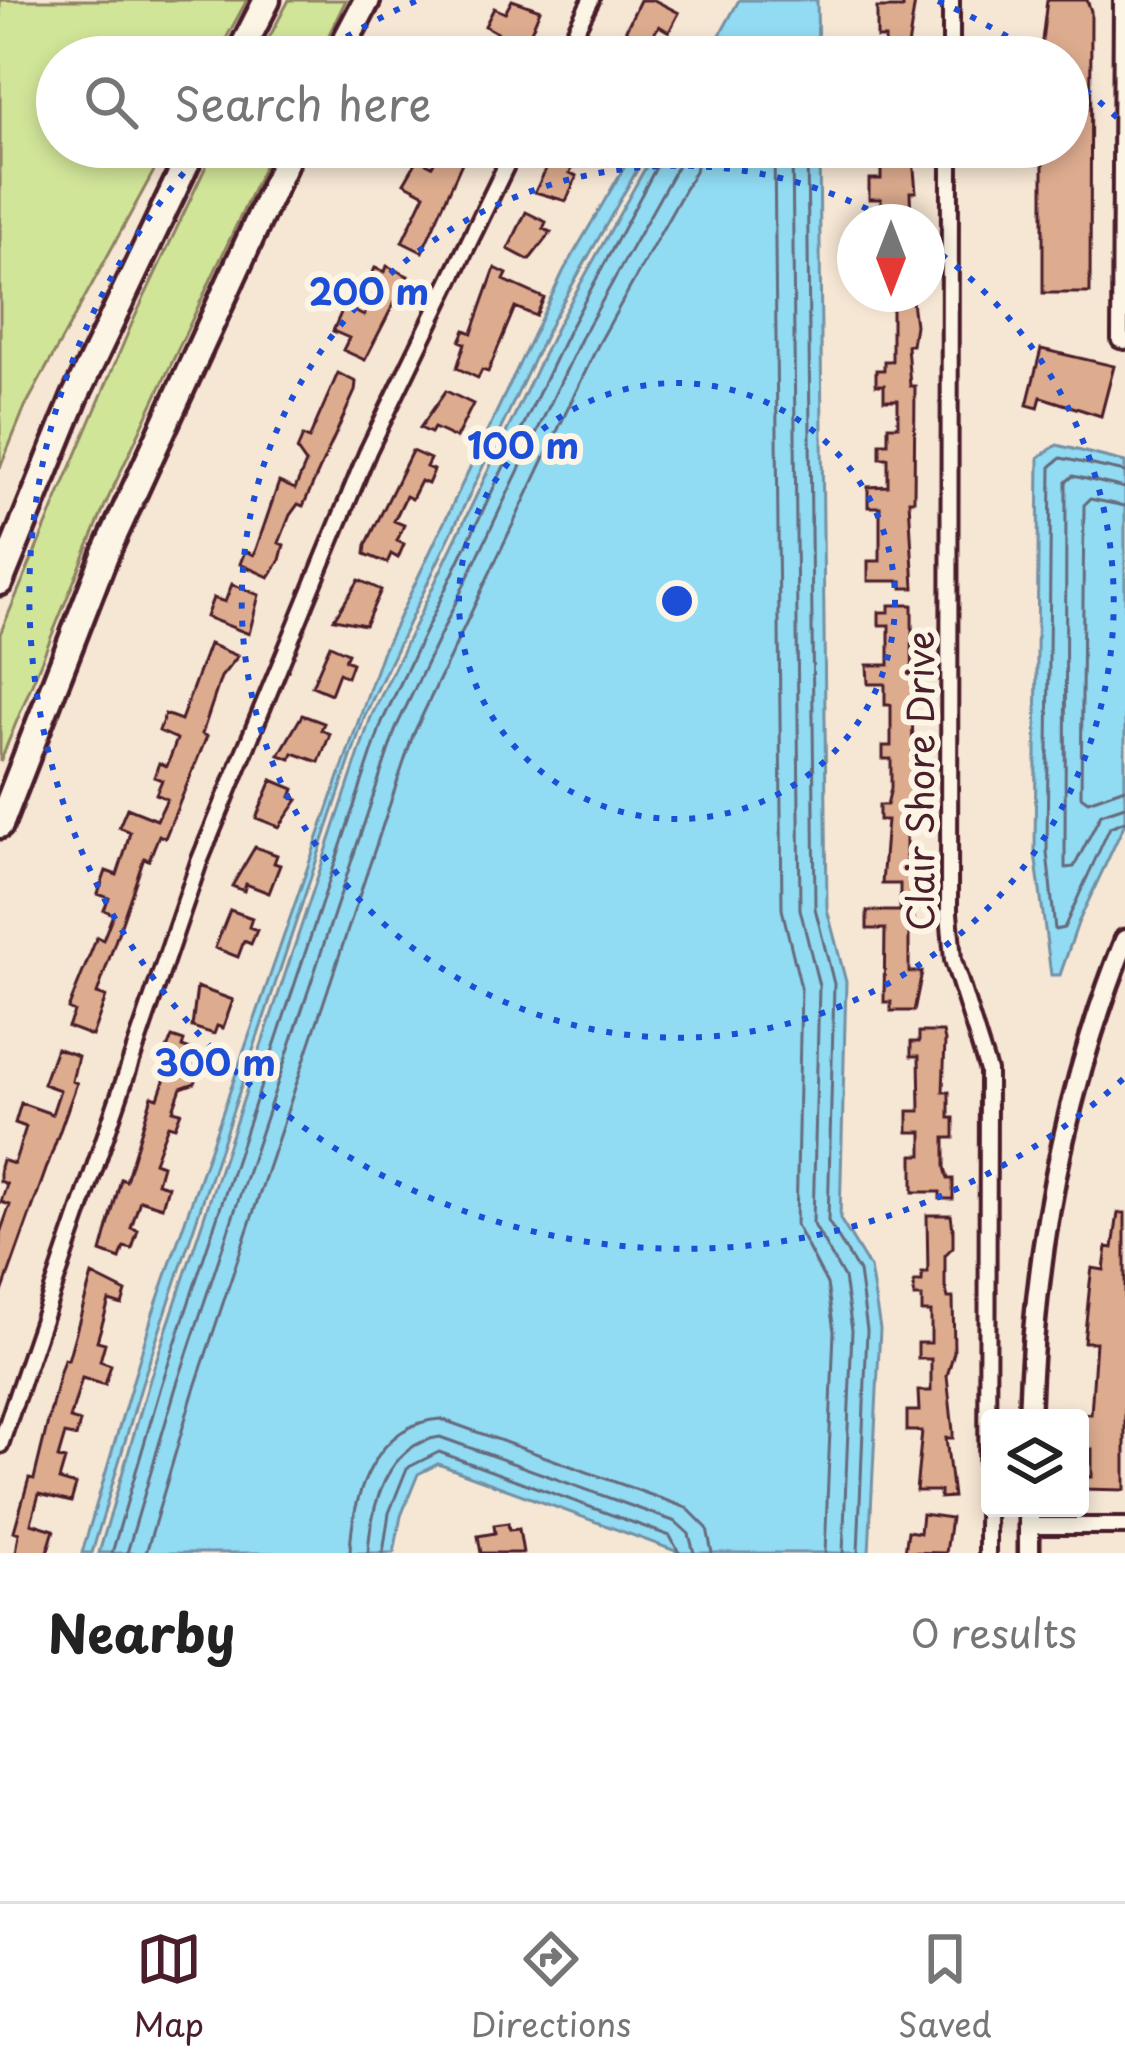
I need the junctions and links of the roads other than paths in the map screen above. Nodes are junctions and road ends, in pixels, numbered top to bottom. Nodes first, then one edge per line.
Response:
1 (267, 0) edge
2 (367, 0) edge
3 (591, 0) edge
4 (951, 0) edge
5 (1122, 0) edge
6 (249, 36) edge
7 (348, 36) edge
8 (573, 36) edge
9 (951, 36) edge
10 (1123, 85) edge
11 (184, 168) edge
12 (282, 168) edge
13 (505, 168) edge
14 (950, 168) edge
15 (1122, 278) edge
16 (1122, 340) edge
17 (0, 582) edge
18 (0, 825) edge
19 (1125, 940) edge
20 (1030, 1409) edge
21 (0, 1445) edge
22 (1029, 1517) edge
23 (1125, 1526) edge
24 (987, 1553) edge
25 (1029, 1553) edge

1 - 6 highway
2 - 7 highway
3 - 8 street
4 - 9 street
5 - 10 street
10 - 15 street
11 - 17 highway
12 - 18 highway
13 - 21 street
14 - 24 street, Clair Shore Drive
15 - 16 street
19 - 20 street
22 - 23 street
22 - 25 street

